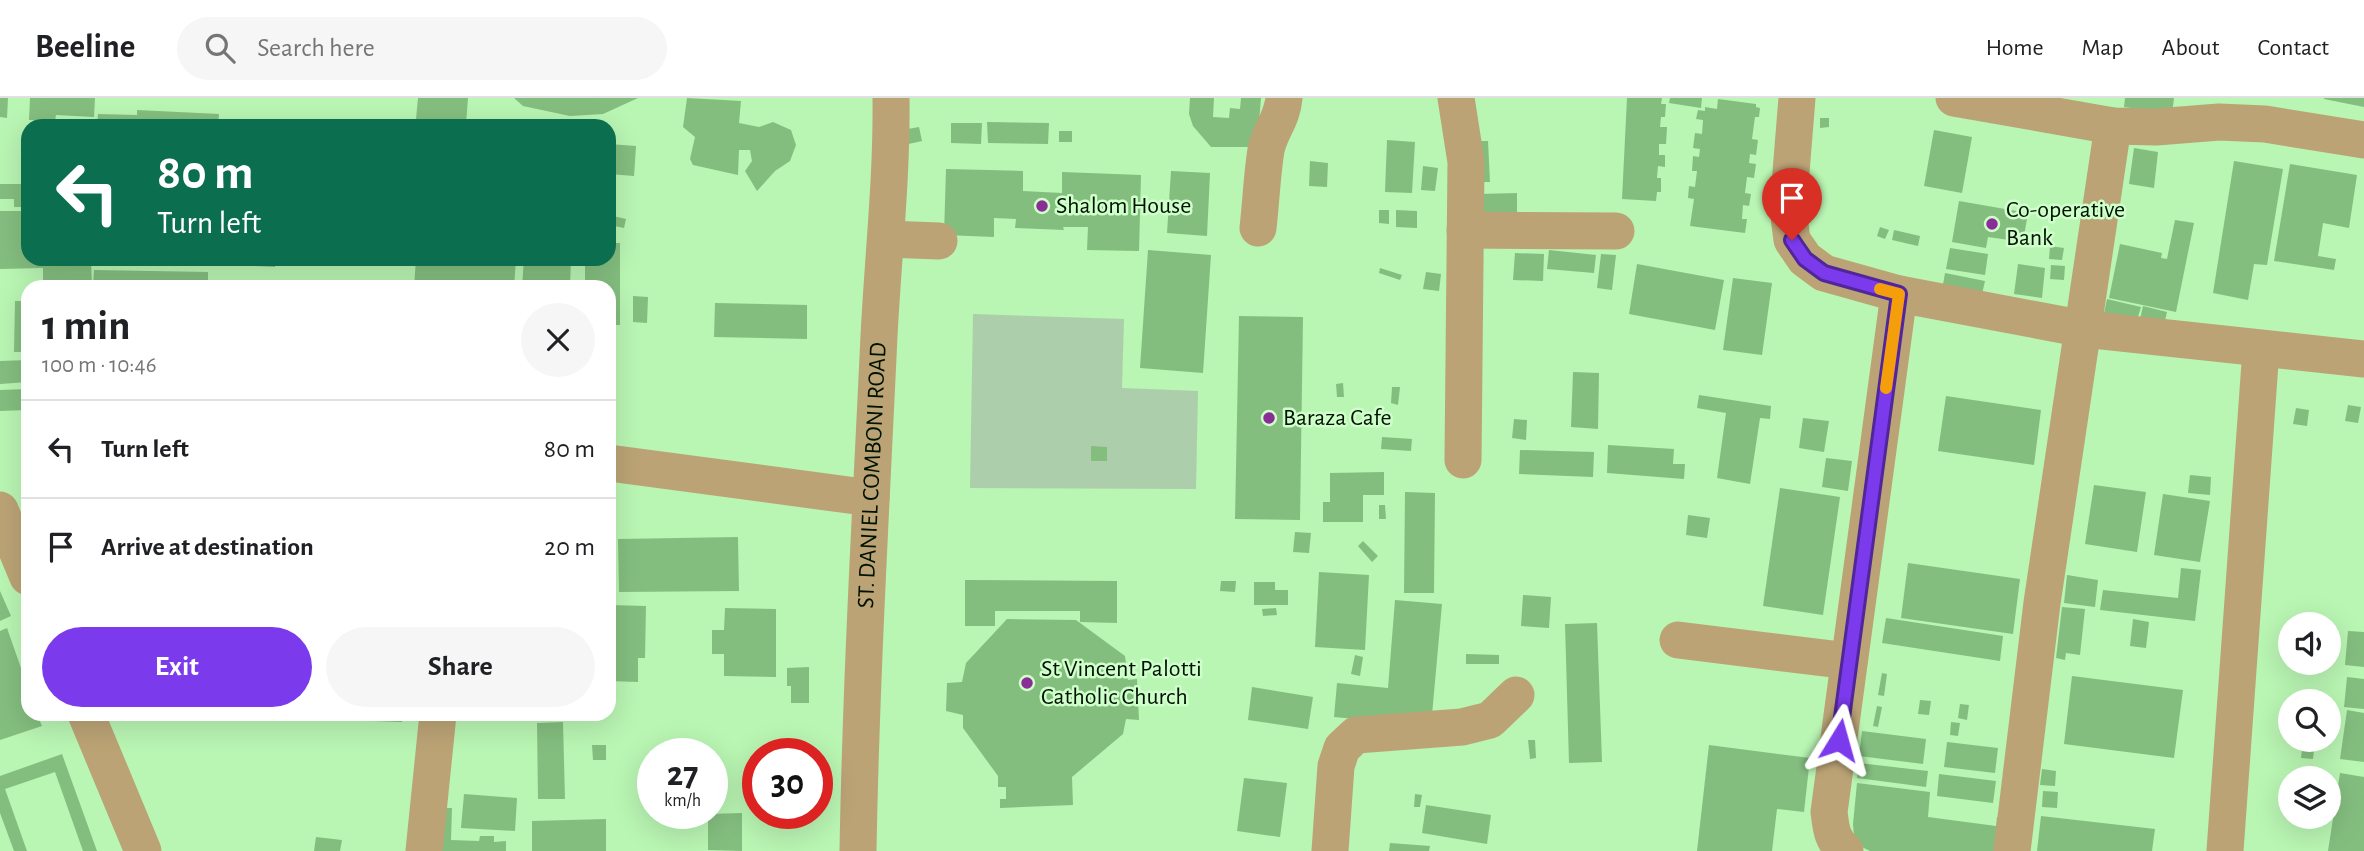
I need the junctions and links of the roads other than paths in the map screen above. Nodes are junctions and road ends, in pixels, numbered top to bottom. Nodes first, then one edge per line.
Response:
1 (891, 98) edge
2 (1284, 98) edge
3 (1456, 98) edge
4 (1797, 98) edge
5 (1954, 98) edge
6 (2000, 102) edge
7 (2219, 110) edge
8 (2113, 126) junction
9 (2364, 140) edge
10 (1258, 228) dead end
11 (1465, 230) junction
12 (1616, 231) dead end
13 (886, 239) junction
14 (939, 241) dead end
15 (1899, 294) junction
16 (2084, 329) junction
17 (2261, 349) junction
18 (2364, 359) edge
19 (1463, 460) dead end
20 (616, 464) edge
21 (871, 498) junction
22 (0, 510) edge
23 (21, 560) edge
24 (1678, 640) dead end
25 (1849, 661) junction
26 (1516, 695) dead end
27 (89, 721) edge
28 (437, 721) edge
29 (144, 851) edge
30 (424, 851) edge
31 (858, 851) edge
32 (1330, 851) edge
33 (1845, 851) edge
34 (2012, 851) edge
35 (2225, 851) edge

1 - 13 street, ST. DANIEL COMBONI ROAD
2 - 10 street
3 - 11 street
4 - 15 street
5 - 6 street
6 - 8 street
7 - 8 street
7 - 9 street
8 - 16 street
11 - 12 street
11 - 19 street
13 - 14 street
13 - 21 street, ST. DANIEL COMBONI ROAD
15 - 16 street
15 - 25 street
16 - 17 street
16 - 34 street
17 - 18 street
17 - 35 street
20 - 21 street
21 - 31 street, ST. DANIEL COMBONI ROAD
22 - 23 street
24 - 25 street
25 - 33 street
26 - 32 street
27 - 29 street
28 - 30 street

